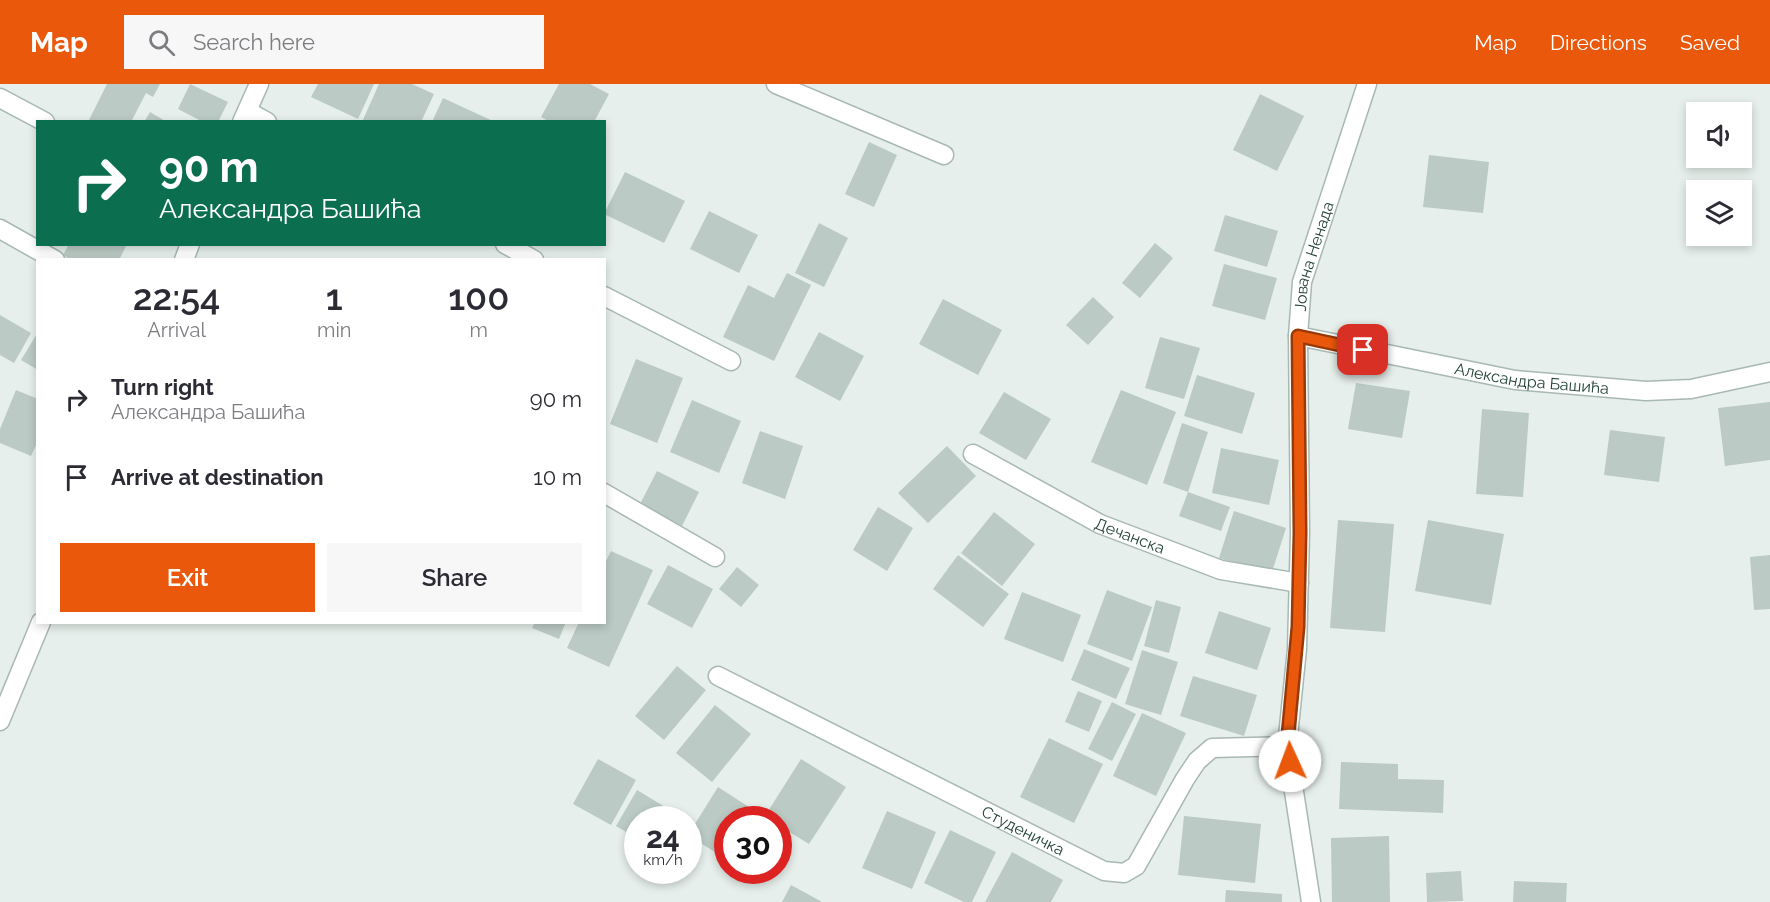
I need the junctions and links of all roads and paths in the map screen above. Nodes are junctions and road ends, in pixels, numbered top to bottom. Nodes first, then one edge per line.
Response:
1 (259, 84) edge
2 (776, 84) edge
3 (1367, 84) edge
4 (0, 98) edge
5 (245, 116) edge
6 (41, 120) edge
7 (260, 120) edge
8 (944, 155) dead end
9 (0, 229) edge
10 (509, 246) edge
11 (51, 258) edge
12 (530, 258) edge
13 (606, 297) edge
14 (1298, 336) junction
15 (731, 361) dead end
16 (1770, 372) edge
17 (973, 454) dead end
18 (606, 495) edge
19 (715, 557) dead end
20 (1299, 583) junction
21 (40, 624) edge
22 (718, 676) dead end
23 (0, 721) edge
24 (1287, 746) junction
25 (1311, 902) edge

1 - 5 street
2 - 8 street
3 - 14 street, Јована Ненада
4 - 6 street
5 - 7 street
9 - 11 street
10 - 12 street
13 - 15 street
14 - 16 street, Александра Башића
14 - 20 street, Јована Ненада
17 - 20 street, Дечанска
18 - 19 street
20 - 24 street, Јована Ненада
21 - 23 street
22 - 24 street, Студеничка
24 - 25 street, Јована Ненада

